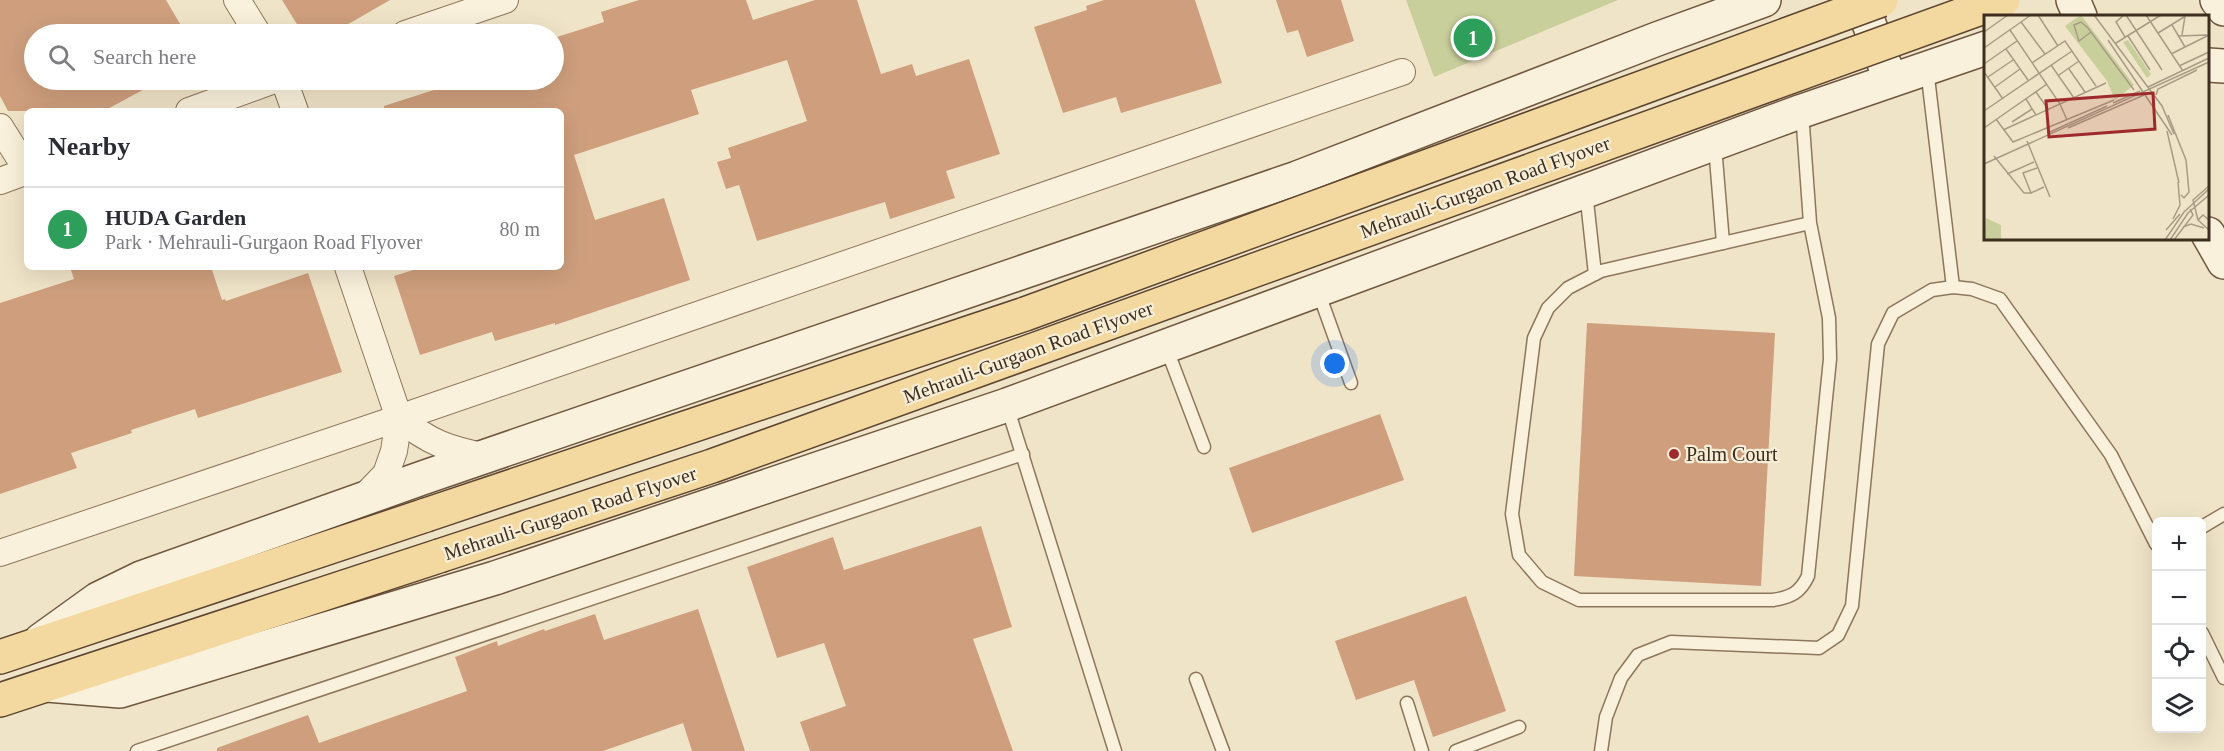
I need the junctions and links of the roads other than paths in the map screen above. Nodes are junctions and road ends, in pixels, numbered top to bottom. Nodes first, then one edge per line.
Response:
1 (237, 0) edge
2 (505, 0) edge
3 (1764, 0) edge
4 (1860, 0) edge
5 (1881, 0) edge
6 (2003, 0) edge
7 (2217, 0) edge
8 (2224, 9) edge
9 (1720, 10) edge
10 (252, 24) edge
11 (434, 24) edge
12 (1984, 49) edge
13 (2209, 65) edge
14 (2224, 66) edge
15 (1927, 68) junction
16 (1402, 72) dead end
17 (1890, 80) junction
18 (247, 90) edge
19 (288, 90) edge
20 (197, 108) edge
21 (294, 108) edge
22 (1802, 111) junction
23 (0, 127) edge
24 (1715, 143) junction
25 (24, 166) edge
26 (24, 172) edge
27 (0, 181) edge
28 (1586, 191) junction
29 (1810, 223) junction
30 (2209, 236) edge
31 (1723, 243) junction
32 (2224, 262) edge
33 (349, 270) edge
34 (1595, 274) junction
35 (1953, 287) junction
36 (1318, 290) junction
37 (1165, 346) junction
38 (1351, 383) dead end
39 (1007, 405) junction
40 (399, 418) junction
41 (1204, 447) dead end
42 (1023, 454) junction
43 (487, 457) junction
44 (361, 501) junction
45 (2224, 514) edge
46 (2206, 525) edge
47 (2152, 534) edge
48 (0, 553) edge
49 (2206, 641) edge
50 (33, 646) junction
51 (0, 657) edge
52 (2224, 678) edge
53 (1196, 679) dead end
54 (47, 684) junction
55 (0, 700) edge
56 (1407, 703) dead end
57 (1519, 727) dead end
58 (137, 751) edge
59 (1115, 751) edge
60 (1223, 751) edge
61 (1422, 751) edge
62 (1456, 751) edge
63 (1601, 751) edge

1 - 10 street
2 - 11 street
3 - 9 street
4 - 17 street
5 - 50 main road, Mehrauli-Gurgaon Road Flyover, bridge
6 - 54 main road, Mehrauli-Gurgaon Road Flyover, bridge
7 - 8 street
9 - 43 street
12 - 15 street
13 - 14 street
15 - 17 street
15 - 35 lane
16 - 40 street
17 - 22 street
18 - 20 street
19 - 21 street
22 - 24 street
22 - 29 lane
23 - 25 street
24 - 28 street
24 - 31 lane
26 - 27 street
28 - 34 lane
28 - 36 street
29 - 31 lane
29 - 34 lane
30 - 32 street
31 - 34 lane
33 - 40 street
35 - 47 lane
35 - 63 lane
36 - 37 street
36 - 38 lane
37 - 39 street
37 - 41 lane
39 - 42 lane
39 - 54 street
40 - 43 street
40 - 44 street
40 - 48 street
42 - 58 lane
42 - 59 lane
43 - 44 street
44 - 50 street
45 - 46 lane
49 - 52 lane
50 - 51 main road, Mehrauli-Gurgaon Road Flyover
53 - 60 lane
54 - 55 main road, Mehrauli-Gurgaon Road Flyover
56 - 61 lane
57 - 62 lane

